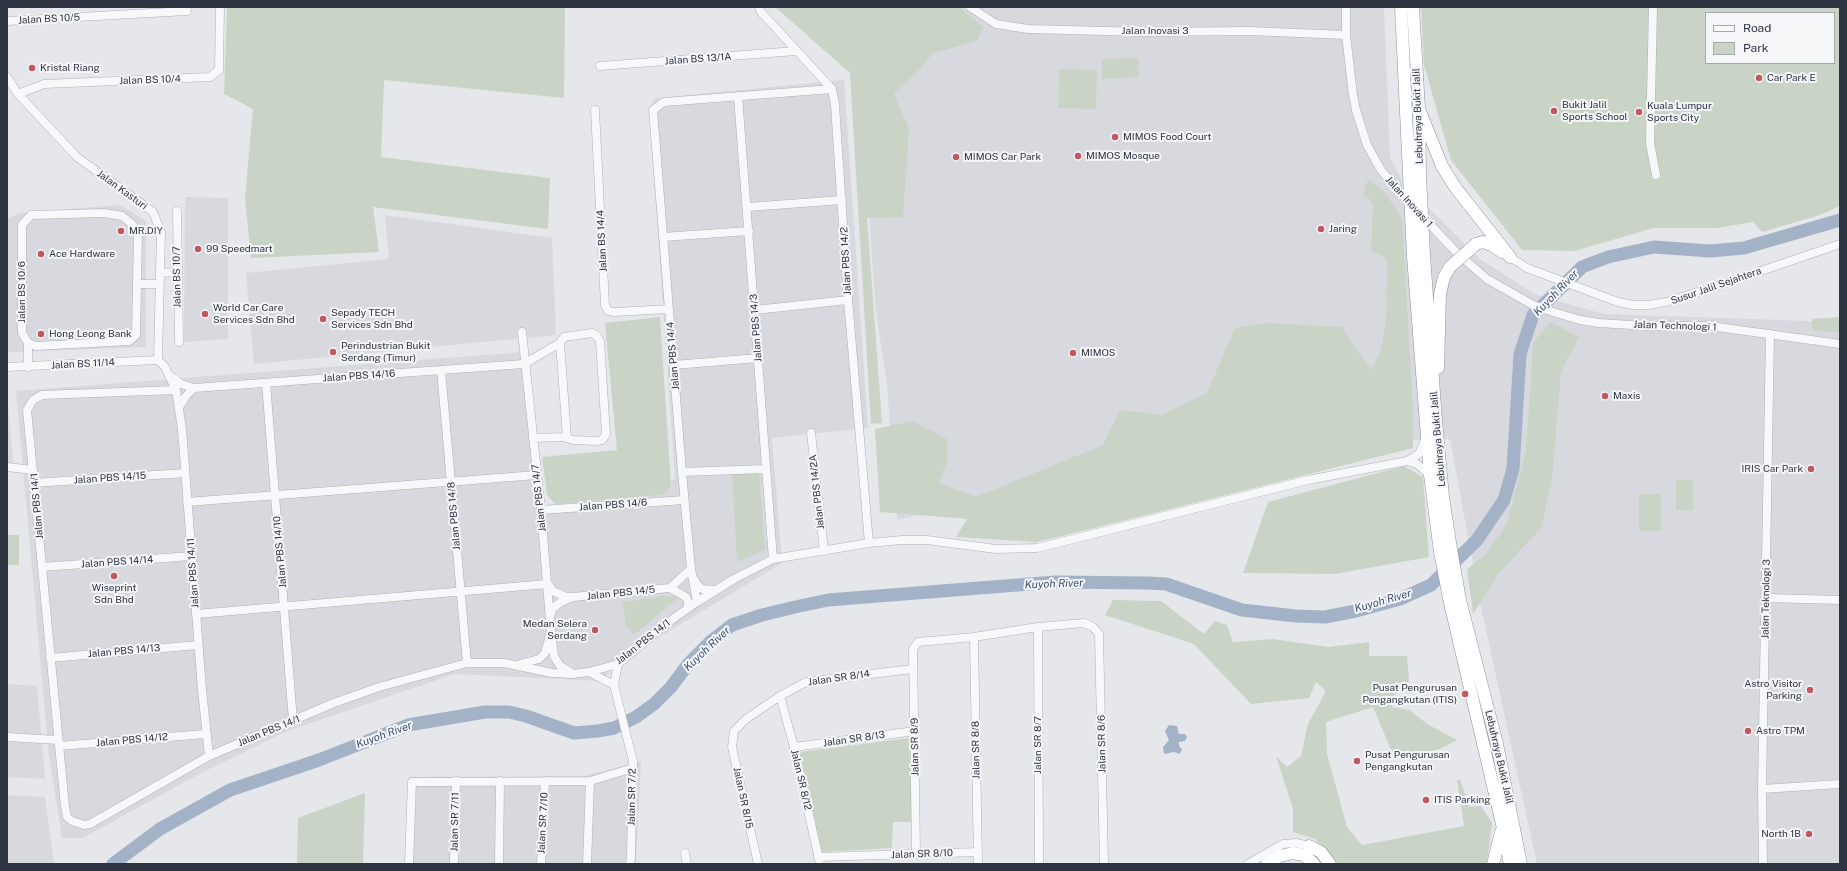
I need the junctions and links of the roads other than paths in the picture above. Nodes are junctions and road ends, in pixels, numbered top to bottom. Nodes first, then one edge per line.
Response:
1 (220, 7) edge
2 (759, 7) edge
3 (970, 7) edge
4 (1346, 7) edge
5 (1400, 7) edge
6 (1413, 7) edge
7 (1653, 7) edge
8 (186, 11) dead end
9 (7, 21) edge
10 (1346, 35) junction
11 (796, 51) junction
12 (600, 66) dead end
13 (7, 77) edge
14 (832, 89) junction
15 (18, 94) junction
16 (738, 96) junction
17 (595, 110) dead end
18 (1419, 110) junction
19 (1415, 175) junction
20 (1656, 175) dead end
21 (842, 200) junction
22 (748, 207) junction
23 (177, 211) dead end
24 (749, 231) junction
25 (663, 237) junction
26 (1840, 244) edge
27 (1418, 256) junction
28 (1510, 257) junction
29 (177, 272) junction
30 (160, 273) junction
31 (137, 284) junction
32 (160, 284) junction
33 (848, 300) junction
34 (669, 309) junction
35 (755, 310) junction
36 (1580, 320) joint
37 (522, 332) dead end
38 (1770, 334) junction
39 (179, 342) dead end
40 (28, 343) junction
41 (560, 343) junction
42 (1840, 344) edge
43 (758, 358) junction
44 (158, 360) junction
45 (524, 364) junction
46 (674, 365) junction
47 (7, 367) edge
48 (28, 367) junction
49 (441, 370) junction
50 (169, 375) junction
51 (266, 383) junction
52 (194, 388) junction
53 (176, 390) junction
54 (179, 407) junction
55 (1436, 421) junction
56 (811, 433) dead end
57 (1427, 434) junction
58 (533, 438) junction
59 (567, 438) junction
60 (1407, 461) junction
61 (7, 468) edge
62 (766, 468) junction
63 (33, 470) junction
64 (682, 472) junction
65 (185, 473) junction
66 (537, 475) junction
67 (1430, 475) junction
68 (451, 482) junction
69 (34, 483) junction
70 (275, 496) junction
71 (684, 500) junction
72 (187, 502) junction
73 (541, 510) junction
74 (869, 543) junction
75 (1445, 550) junction
76 (824, 551) junction
77 (191, 556) junction
78 (773, 559) junction
79 (42, 567) junction
80 (691, 569) junction
81 (548, 584) junction
82 (670, 588) junction
83 (715, 590) junction
84 (460, 592) junction
85 (573, 597) junction
86 (1766, 598) junction
87 (1840, 600) edge
88 (697, 602) junction
89 (1455, 602) junction
90 (284, 607) junction
91 (688, 608) junction
92 (196, 614) junction
93 (550, 618) junction
94 (1038, 627) junction
95 (551, 633) junction
96 (974, 637) junction
97 (198, 645) junction
98 (50, 658) junction
99 (467, 663) junction
100 (517, 664) junction
101 (618, 664) junction
102 (912, 669) junction
103 (589, 672) junction
104 (572, 674) junction
105 (615, 688) junction
106 (780, 696) junction
107 (293, 721) junction
108 (915, 730) junction
109 (734, 731) joint
110 (205, 734) junction
111 (7, 737) edge
112 (58, 743) junction
113 (794, 747) junction
114 (209, 756) junction
115 (633, 765) junction
116 (456, 781) junction
117 (500, 781) junction
118 (545, 781) junction
119 (590, 781) junction
120 (1840, 784) edge
121 (1762, 789) junction
122 (1502, 824) junction
123 (1309, 846) junction
124 (978, 852) junction
125 (685, 853) dead end
126 (916, 854) junction
127 (881, 855) junction
128 (819, 861) edge
129 (409, 864) edge
130 (454, 864) edge
131 (499, 864) edge
132 (541, 864) edge
133 (587, 864) edge
134 (630, 864) edge
135 (687, 864) edge
136 (758, 864) edge
137 (883, 864) edge
138 (978, 864) edge
139 (1039, 864) edge
140 (1104, 864) edge
141 (1248, 864) edge
142 (1267, 864) edge
143 (1314, 864) edge
144 (1323, 864) edge
145 (1330, 864) edge
146 (1493, 864) edge
147 (1510, 864) edge
148 (1521, 864) edge
149 (1763, 864) edge

1 - 15 street, Jalan BS 10/4
2 - 11 street
3 - 10 street, Jalan Inovasi 3
4 - 10 street, Jalan Inovasi 1
5 - 19 highway, Lebuhraya Bukit Jalil
6 - 18 highway, Lebuhraya Bukit Jalil
7 - 20 street
8 - 9 street, Jalan BS 10/5
10 - 36 street, Jalan Inovasi 1
11 - 12 street, Jalan BS 13/1A
11 - 14 street
13 - 15 street, Jalan Kasturi
14 - 16 street
14 - 21 street, Jalan PBS 14/2
15 - 30 street, Jalan Kasturi
16 - 22 street, Jalan PBS 14/3
16 - 25 street, Jalan PBS 14/4
17 - 34 street, Jalan BS 14/4
18 - 19 highway, Lebuhraya Bukit Jalil
18 - 28 highway
19 - 27 highway, Lebuhraya Bukit Jalil, bridge
21 - 22 street
21 - 33 street, Jalan PBS 14/2
22 - 24 street, Jalan PBS 14/3
23 - 29 street, Jalan BS 10/7
24 - 25 street
24 - 35 street, Jalan PBS 14/3
25 - 34 street, Jalan PBS 14/4
26 - 28 street, Susur Jalil Sejahtera
27 - 55 highway, Lebuhraya Bukit Jalil
27 - 57 highway, Lebuhraya Bukit Jalil
28 - 55 highway, bridge
29 - 30 street
29 - 39 street, Jalan BS 10/7
30 - 32 street, Jalan Kasturi
31 - 32 street
31 - 40 street, Jalan BS 10/6
31 - 40 street, Jalan BS 10/6
32 - 44 street, Jalan Kasturi
33 - 35 street
33 - 74 street, Jalan PBS 14/2
34 - 46 street, Jalan PBS 14/4
35 - 43 street, Jalan PBS 14/3
36 - 38 street, Jalan Technologi 1
37 - 45 street, Jalan PBS 14/7
38 - 42 street, Jalan Technologi 1
38 - 86 street, Jalan Teknologi 3
40 - 48 street
41 - 45 street
41 - 59 street
41 - 59 street
43 - 46 street
43 - 62 street, Jalan PBS 14/3
44 - 48 street, Jalan BS 11/14
44 - 50 street
45 - 49 street, Jalan PBS 14/16
45 - 58 street, Jalan PBS 14/7
46 - 64 street, Jalan PBS 14/4
47 - 48 street, Jalan BS 11/14
49 - 51 street, Jalan PBS 14/16
49 - 68 street, Jalan PBS 14/8
50 - 52 street
50 - 53 street, Jalan PBS 14/11
51 - 52 street, Jalan PBS 14/16
51 - 70 street, Jalan PBS 14/10
52 - 54 street
53 - 54 street, Jalan PBS 14/11
53 - 63 street, Jalan PBS 14/1
54 - 65 street, Jalan PBS 14/11
55 - 75 highway, Lebuhraya Bukit Jalil
56 - 76 street, Jalan PBS 14/2A
57 - 60 street
57 - 67 highway, Lebuhraya Bukit Jalil
58 - 59 street
58 - 66 street, Jalan PBS 14/7
60 - 67 street
60 - 74 street, Jalan PBS 14/1
61 - 63 street
62 - 64 street
62 - 78 street, Jalan PBS 14/3
63 - 69 street, Jalan PBS 14/1
64 - 71 street, Jalan PBS 14/4
65 - 69 street, Jalan PBS 14/15
65 - 72 street, Jalan PBS 14/11
66 - 68 street
66 - 73 street, Jalan PBS 14/7
67 - 75 highway, Lebuhraya Bukit Jalil
68 - 70 street
68 - 84 street, Jalan PBS 14/8
69 - 79 street, Jalan PBS 14/1
70 - 72 street
70 - 90 street, Jalan PBS 14/10
71 - 73 street, Jalan PBS 14/6
71 - 80 street, Jalan PBS 14/4
72 - 77 street, Jalan PBS 14/11
73 - 81 street, Jalan PBS 14/7
74 - 76 street, Jalan PBS 14/1
75 - 89 highway, Lebuhraya Bukit Jalil
76 - 78 street, Jalan PBS 14/1
77 - 79 street, Jalan PBS 14/14
77 - 92 street, Jalan PBS 14/11
78 - 83 street, Jalan PBS 14/1
79 - 98 street, Jalan PBS 14/1
80 - 82 street, Jalan PBS 14/5
80 - 83 street
80 - 88 street, Jalan PBS 14/4
81 - 84 street
81 - 85 street
81 - 93 street, Jalan PBS 14/7
82 - 85 street, Jalan PBS 14/5
82 - 91 street, Jalan PBS 14/5
83 - 88 street, Jalan PBS 14/1
84 - 90 street
84 - 99 street, Jalan PBS 14/8
85 - 93 street
86 - 87 street
86 - 121 street, Jalan Teknologi 3
88 - 91 street, Jalan PBS 14/1
89 - 122 highway, Lebuhraya Bukit Jalil
89 - 148 highway, Lebuhraya Bukit Jalil
90 - 92 street
90 - 107 street, Jalan PBS 14/10
91 - 101 street, Jalan PBS 14/1
92 - 97 street, Jalan PBS 14/11
93 - 95 street, Jalan PBS 14/7
94 - 96 street
94 - 139 street, Jalan SR 8/7
94 - 140 street, Jalan SR 8/6
95 - 100 street, Jalan PBS 14/7
95 - 104 street, Jalan PBS 14/7
96 - 102 street, Jalan SR 8/9
96 - 124 street, Jalan SR 8/8
97 - 98 street, Jalan PBS 14/13
97 - 110 street, Jalan PBS 14/11
98 - 112 street, Jalan PBS 14/1
99 - 100 street, Jalan PBS 14/1
99 - 107 street, Jalan PBS 14/1
100 - 104 street, Jalan PBS 14/1
101 - 103 street, Jalan PBS 14/1
101 - 105 street, Jalan SR 7/2
102 - 106 street, Jalan SR 8/14
102 - 108 street, Jalan SR 8/9
103 - 104 street, Jalan PBS 14/1
103 - 105 street
105 - 115 street, Jalan SR 7/2
106 - 109 street, Jalan SR 8/14
106 - 113 street, Jalan SR 8/12
107 - 114 street, Jalan PBS 14/1
108 - 113 street, Jalan SR 8/13
108 - 126 street, Jalan SR 8/9
109 - 136 street, Jalan SR 8/15
110 - 112 street, Jalan PBS 14/12
110 - 114 street, Jalan PBS 14/11
111 - 112 street, Jalan PBS 14/12
112 - 114 street, Jalan PBS 14/1
113 - 128 street, Jalan SR 8/12
115 - 119 street
115 - 134 street, Jalan SR 7/2
116 - 117 street
116 - 129 street
116 - 130 street, Jalan SR 7/11
117 - 118 street
117 - 131 street
118 - 119 street
118 - 132 street, Jalan SR 7/10
119 - 133 street
120 - 121 street
121 - 149 street, Jalan Teknologi 3
122 - 146 highway
122 - 147 highway, Lebuhraya Bukit Jalil
123 - 141 street
123 - 144 highway
123 - 145 highway
124 - 126 street, Jalan SR 8/10
124 - 138 street, Jalan SR 8/8
125 - 135 street
126 - 127 street, Jalan SR 8/10
127 - 128 street, Jalan SR 8/10
127 - 137 street
142 - 143 highway

